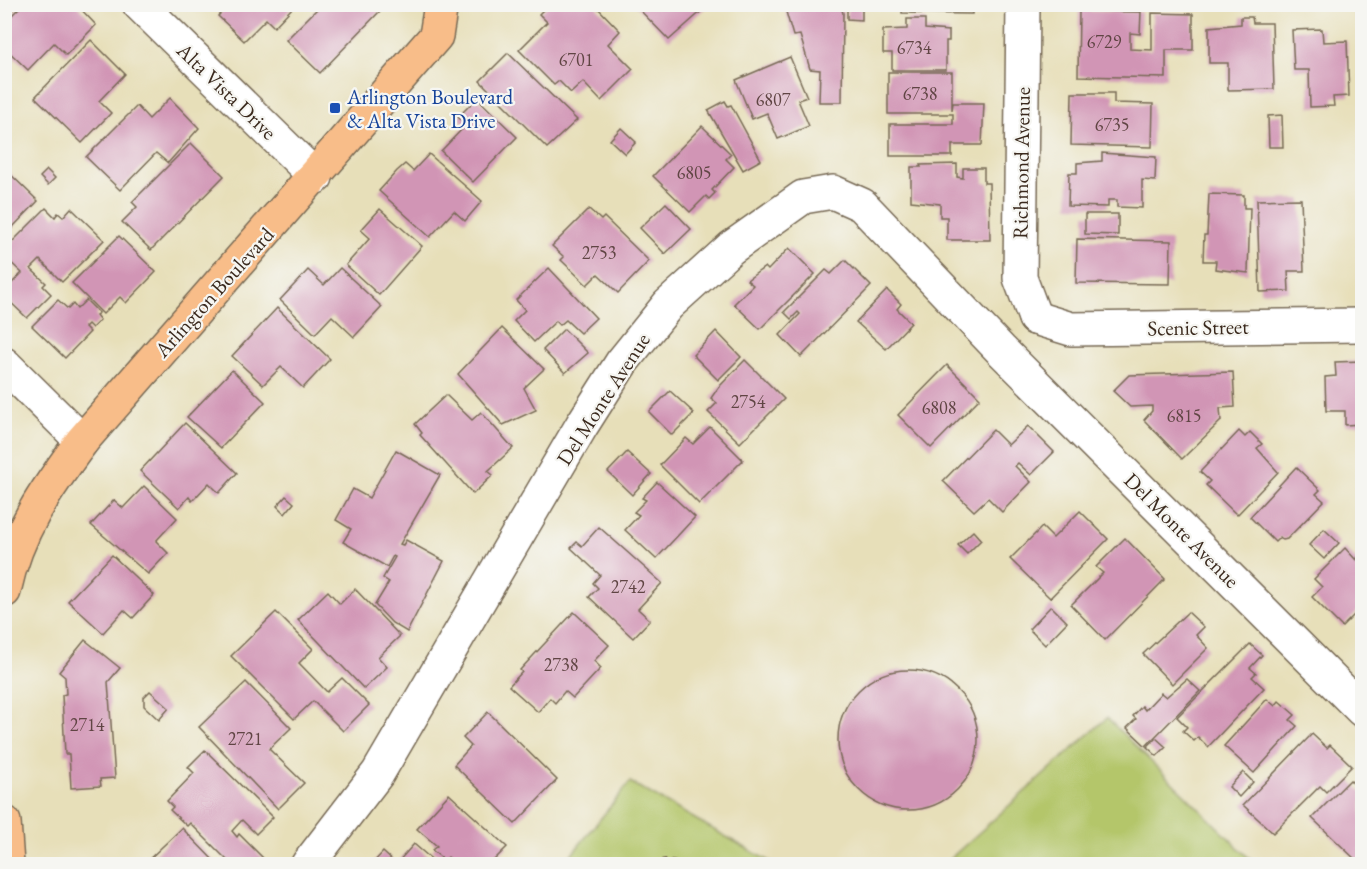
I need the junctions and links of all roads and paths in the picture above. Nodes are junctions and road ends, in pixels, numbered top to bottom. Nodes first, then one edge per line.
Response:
1 (139, 4) edge
2 (441, 4) edge
3 (1023, 4) edge
4 (316, 177) junction
5 (1035, 318) junction
6 (1362, 325) edge
7 (1001, 350) junction
8 (4, 364) edge
9 (82, 441) junction
10 (4, 591) edge
11 (1362, 710) edge
12 (4, 822) edge
13 (7, 864) edge
14 (308, 864) edge
15 (644, 864) edge
16 (695, 864) edge

1 - 4 street, Alta Vista Drive
2 - 4 main road, Arlington Boulevard
3 - 5 street, Richmond Avenue
4 - 9 main road, Arlington Boulevard
5 - 6 street, Scenic Street
5 - 7 street
7 - 11 street, Del Monte Avenue
7 - 14 street, Del Monte Avenue
8 - 9 street
9 - 10 main road, Arlington Boulevard
12 - 13 main road
15 - 16 path

